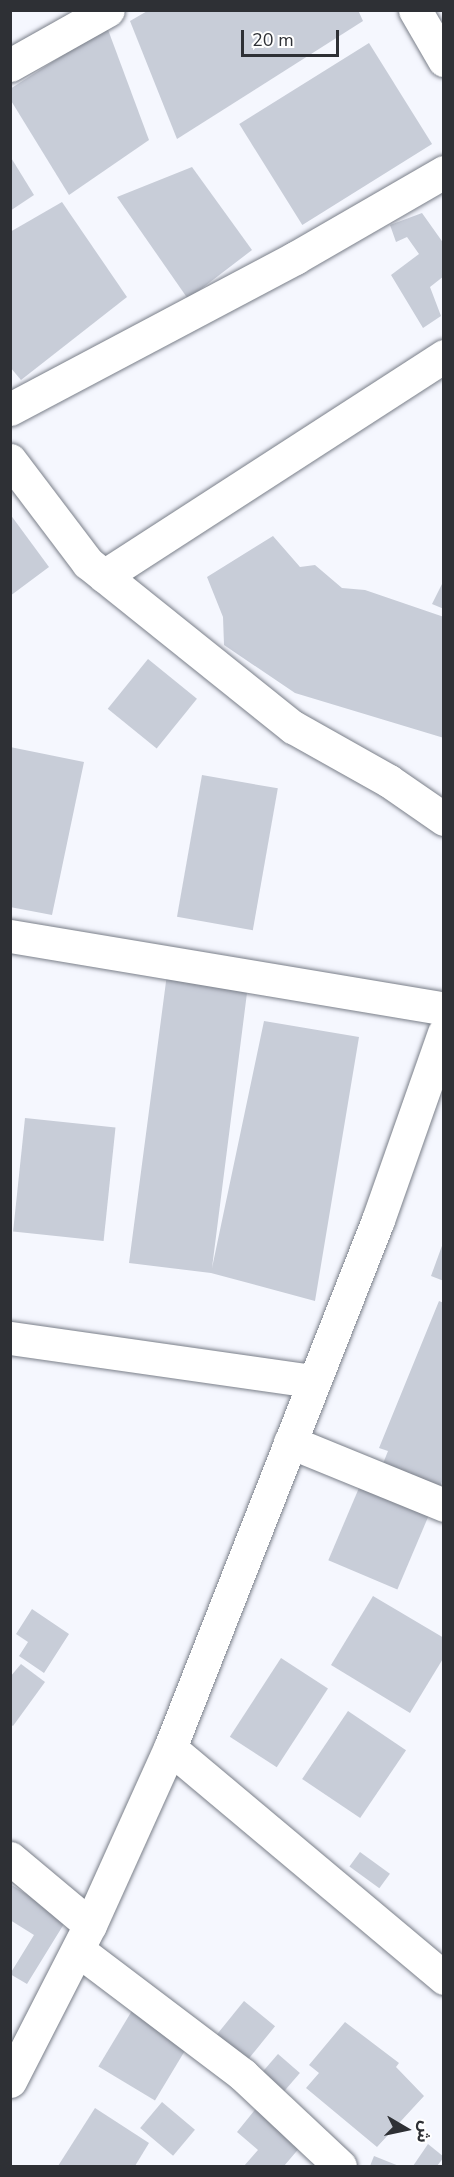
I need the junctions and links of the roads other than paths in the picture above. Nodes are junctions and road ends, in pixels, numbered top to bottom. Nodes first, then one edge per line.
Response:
1 (108, 10) edge
2 (415, 10) edge
3 (444, 60) edge
4 (10, 65) edge
5 (444, 172) edge
6 (444, 356) edge
7 (10, 410) edge
8 (10, 460) edge
9 (104, 576) junction
10 (444, 819) edge
11 (10, 936) edge
12 (444, 1009) edge
13 (444, 1033) edge
14 (10, 1338) edge
15 (314, 1381) junction
16 (290, 1442) junction
17 (444, 1505) edge
18 (170, 1748) junction
19 (10, 1858) edge
20 (84, 1937) junction
21 (444, 1978) edge
22 (10, 2081) edge
23 (340, 2166) edge

1 - 4 street
2 - 3 street
5 - 7 street
6 - 9 street
8 - 9 street
9 - 10 street
11 - 12 street
13 - 15 street
14 - 15 street
15 - 16 street
16 - 17 street
16 - 18 street
18 - 20 street
18 - 21 street
19 - 20 street
20 - 22 street
20 - 23 street

